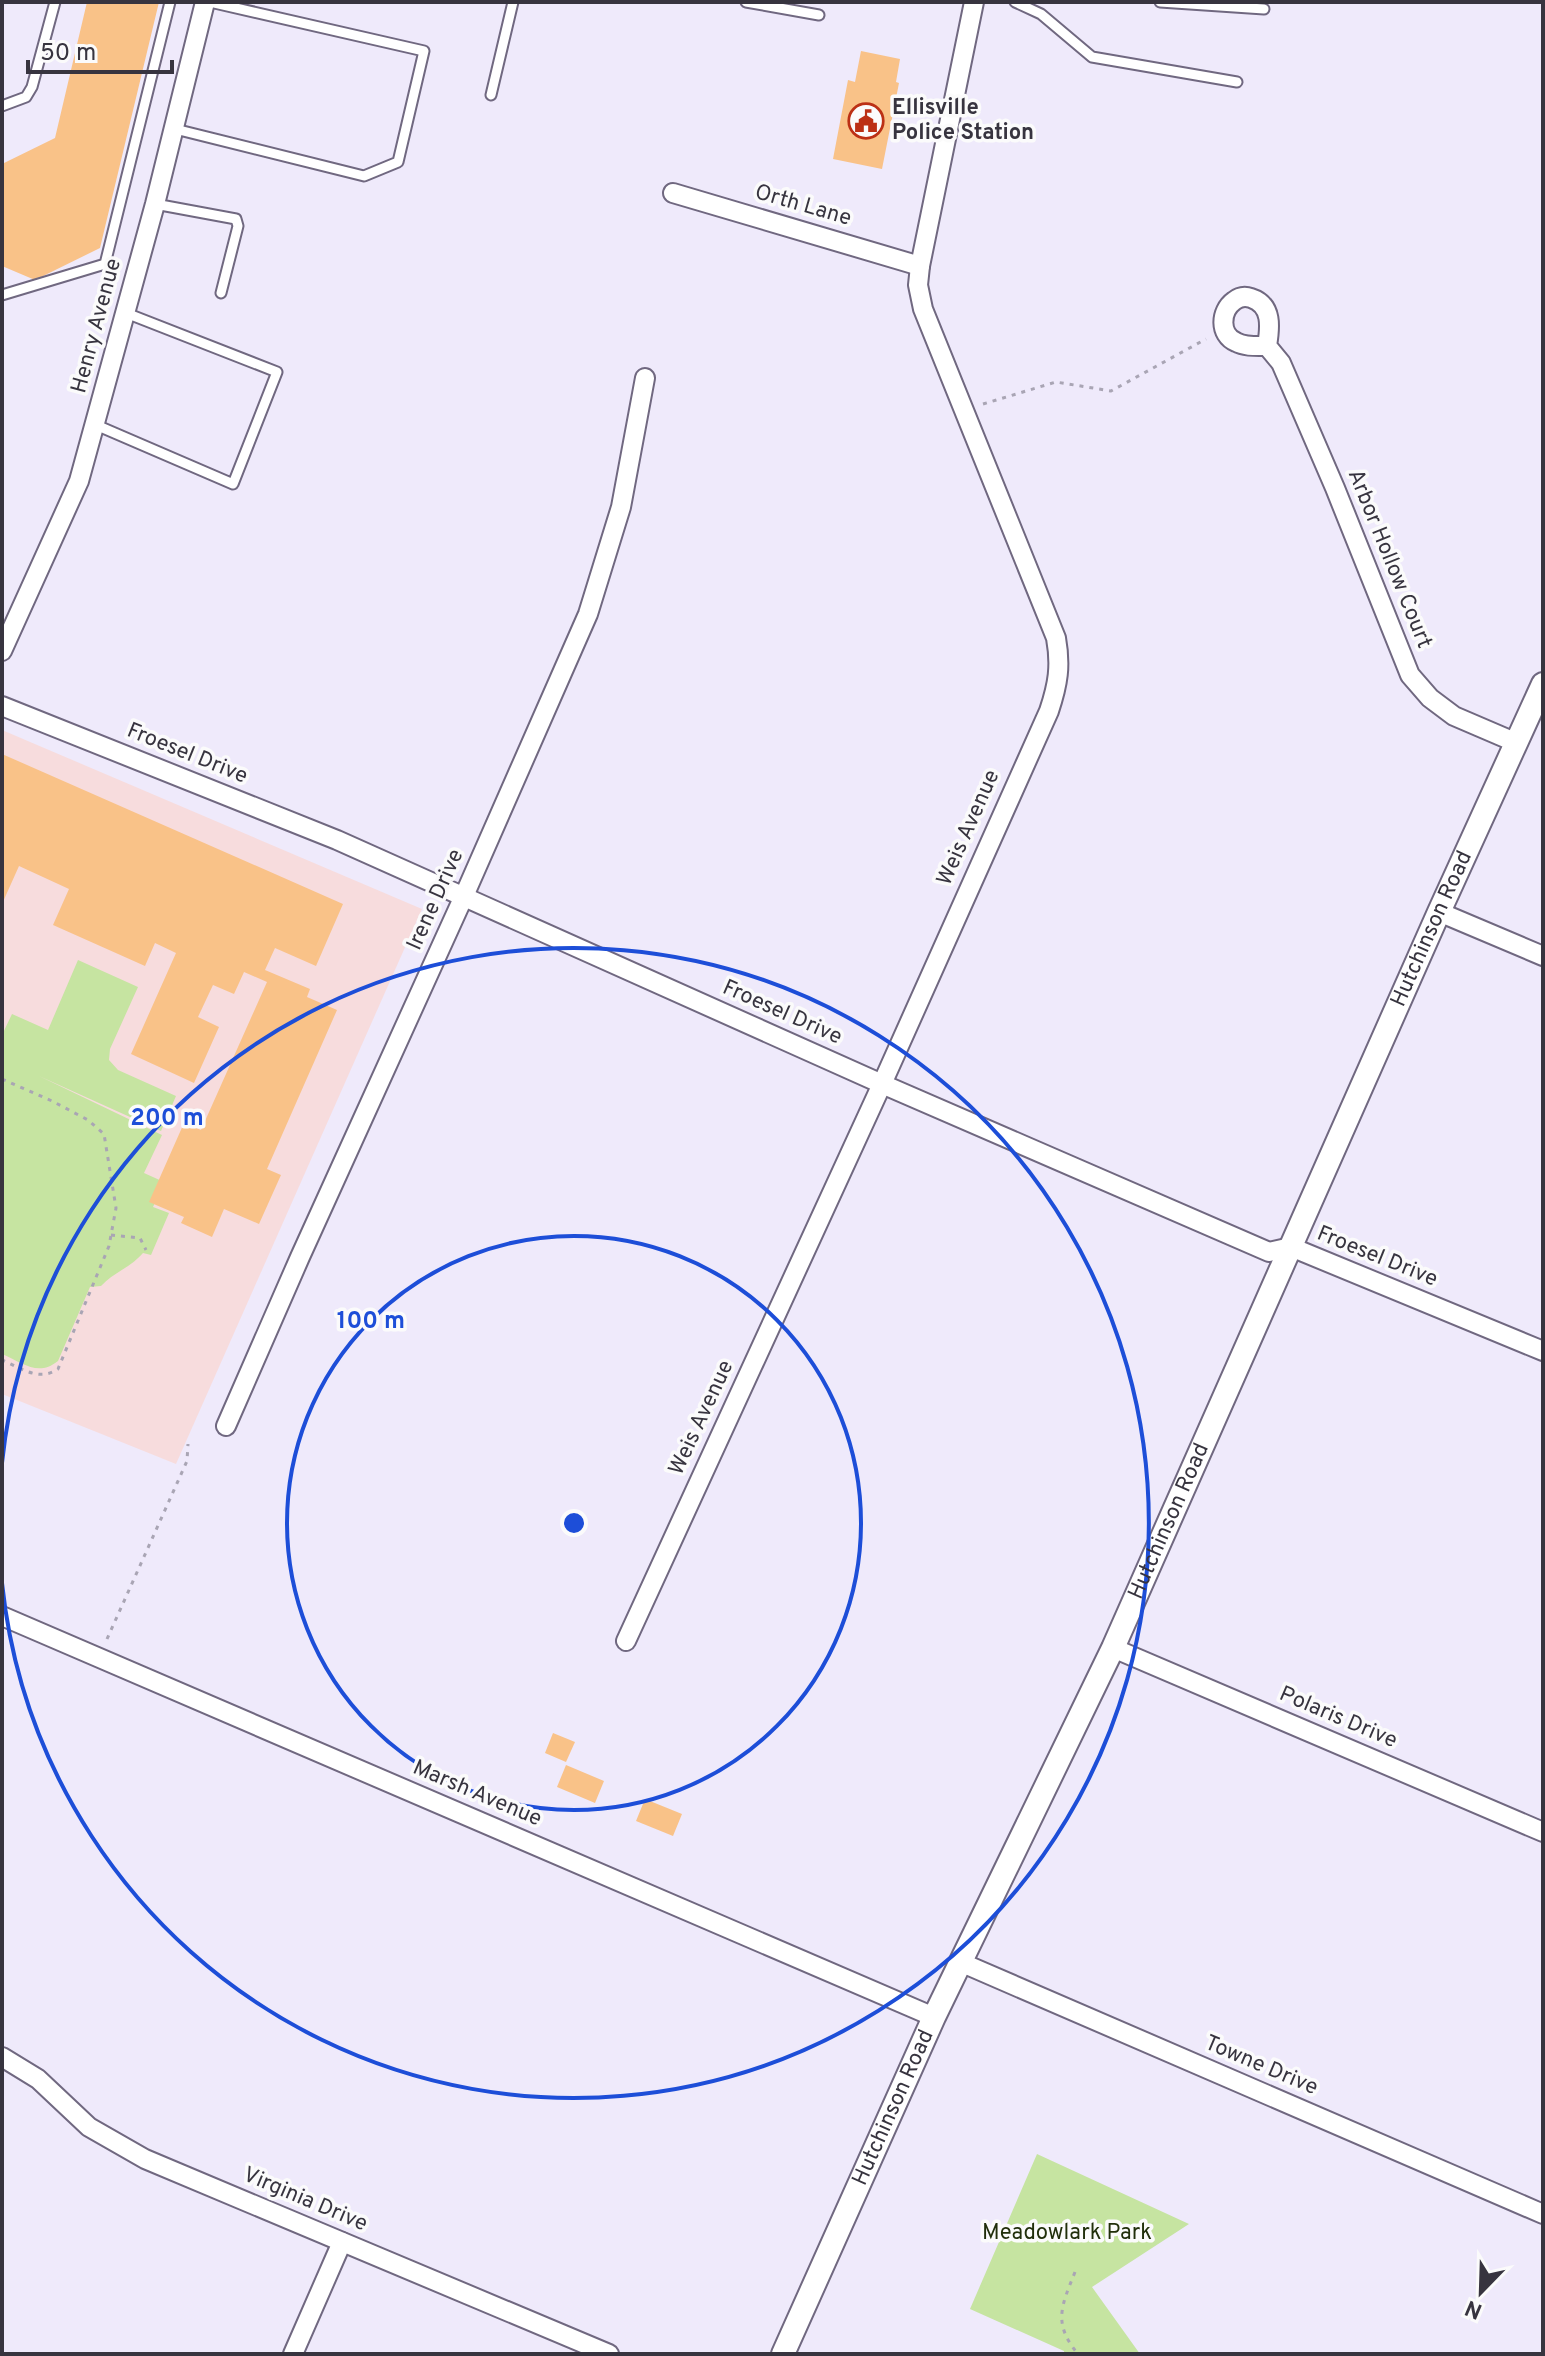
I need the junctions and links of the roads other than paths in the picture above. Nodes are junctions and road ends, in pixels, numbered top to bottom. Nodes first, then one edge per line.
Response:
1 (55, 2) edge
2 (170, 2) edge
3 (208, 2) edge
4 (513, 2) edge
5 (746, 2) edge
6 (974, 2) edge
7 (1016, 2) edge
8 (1160, 2) edge
9 (1264, 9) dead end
10 (819, 15) dead end
11 (1237, 82) dead end
12 (491, 95) dead end
13 (2, 106) edge
14 (175, 129) junction
15 (673, 193) dead end
16 (155, 204) junction
17 (920, 266) junction
18 (221, 293) dead end
19 (2, 295) edge
20 (126, 313) junction
21 (1267, 346) dead end
22 (645, 378) dead end
23 (96, 425) junction
24 (2, 651) edge
25 (1543, 684) edge
26 (2, 706) edge
27 (1517, 743) junction
28 (464, 896) junction
29 (1439, 912) junction
30 (1543, 956) edge
31 (882, 1084) junction
32 (1291, 1247) junction
33 (1543, 1351) edge
34 (226, 1426) dead end
35 (2, 1616) edge
36 (626, 1641) dead end
37 (1113, 1648) junction
38 (1543, 1832) edge
39 (960, 1962) junction
40 (934, 2017) junction
41 (2, 2057) edge
42 (1543, 2214) edge
43 (342, 2242) junction
44 (293, 2354) edge
45 (609, 2354) edge
46 (783, 2354) edge

1 - 13 lane
2 - 19 lane
3 - 14 street, Henry Avenue
3 - 14 lane
4 - 12 lane
5 - 10 lane
6 - 17 street, Weis Avenue
7 - 11 lane
8 - 9 lane
14 - 16 street, Henry Avenue
15 - 17 street, Orth Lane
16 - 18 lane
16 - 20 street, Henry Avenue
17 - 31 street, Weis Avenue
20 - 23 street, Henry Avenue
20 - 23 lane
21 - 27 street, Arbor Hollow Court
22 - 28 street, Irene Drive
23 - 24 street, Henry Avenue
25 - 27 street, Hutchinson Road
26 - 28 street, Froesel Drive
27 - 29 street, Hutchinson Road
28 - 31 street, Froesel Drive
28 - 34 street, Irene Drive
29 - 30 street
29 - 32 street, Hutchinson Road
31 - 32 street, Froesel Drive
31 - 36 street, Weis Avenue
32 - 33 street, Froesel Drive
32 - 37 street, Hutchinson Road
35 - 40 street, Marsh Avenue
37 - 38 street, Polaris Drive
37 - 39 street, Hutchinson Road
39 - 40 street, Hutchinson Road
39 - 42 street, Towne Drive
40 - 46 street, Hutchinson Road
41 - 43 street, Virginia Drive
43 - 44 street
43 - 45 street, Virginia Drive

